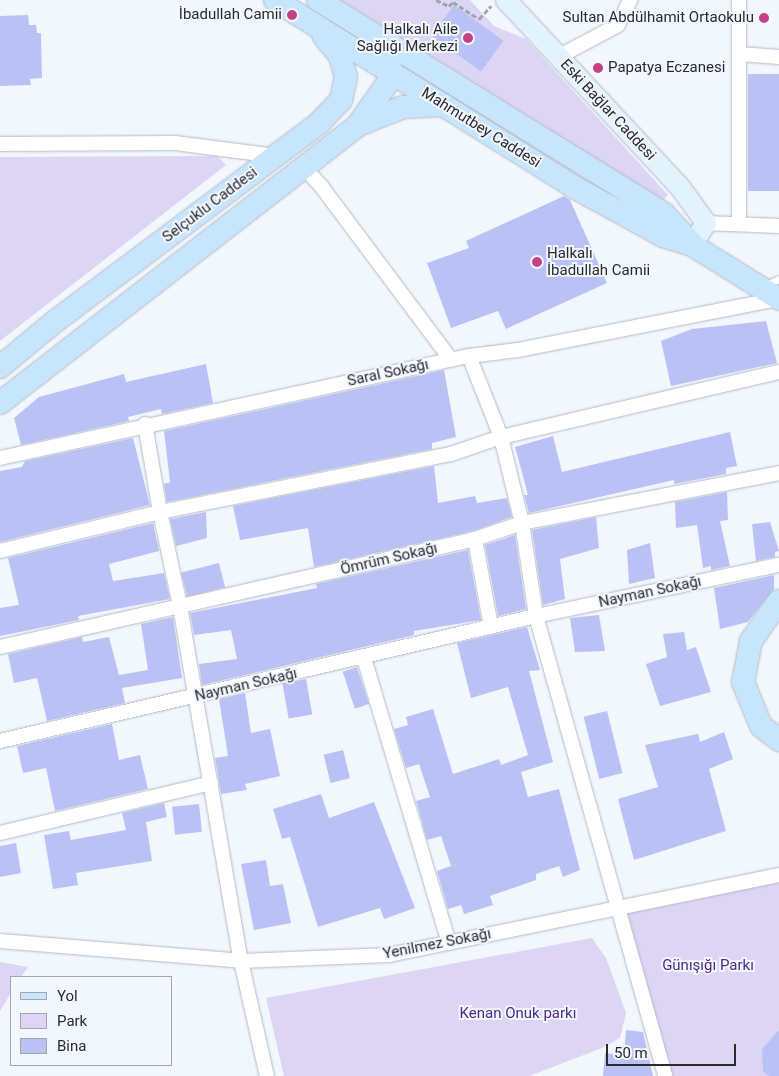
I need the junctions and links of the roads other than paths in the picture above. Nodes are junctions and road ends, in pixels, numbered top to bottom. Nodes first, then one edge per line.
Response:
1 (275, 0) edge
2 (318, 0) edge
3 (506, 0) edge
4 (630, 0) edge
5 (739, 0) edge
6 (304, 19) junction
7 (384, 41) junction
8 (739, 54) junction
9 (779, 56) edge
10 (558, 57) junction
11 (390, 72) junction
12 (444, 104) junction
13 (358, 125) junction
14 (0, 144) edge
15 (276, 156) junction
16 (302, 166) junction
17 (706, 224) junction
18 (739, 224) junction
19 (779, 226) edge
20 (692, 245) junction
21 (775, 291) edge
22 (469, 356) junction
23 (451, 360) junction
24 (0, 367) edge
25 (779, 372) edge
26 (0, 403) edge
27 (145, 424) junction
28 (501, 437) junction
29 (0, 458) edge
30 (779, 473) edge
31 (160, 512) junction
32 (522, 523) junction
33 (475, 539) junction
34 (0, 551) edge
35 (779, 565) edge
36 (779, 601) edge
37 (180, 606) junction
38 (536, 616) junction
39 (491, 627) junction
40 (0, 648) edge
41 (364, 658) junction
42 (194, 696) junction
43 (779, 740) edge
44 (0, 741) edge
45 (210, 783) junction
46 (0, 833) edge
47 (779, 876) edge
48 (616, 909) junction
49 (0, 941) edge
50 (449, 943) junction
51 (241, 961) junction
52 (267, 1076) edge
53 (665, 1076) edge

1 - 6 main road, Mahmutbey Caddesi
2 - 7 main road, Mahmutbey Caddesi
3 - 10 main road, Eski Bağlar Caddesi
4 - 10 street
5 - 8 street
6 - 11 main road, Mahmutbey Caddesi
6 - 15 main road, Selçuklu Caddesi
7 - 11 main road
7 - 20 main road, Mahmutbey Caddesi
8 - 9 street
8 - 18 street
10 - 17 main road, Eski Bağlar Caddesi
11 - 12 main road, Mahmutbey Caddesi
11 - 13 main road
12 - 13 main road
12 - 20 main road, Mahmutbey Caddesi
13 - 16 main road, Selçuklu Caddesi
14 - 15 street
15 - 24 main road, Selçuklu Caddesi
16 - 23 street
16 - 26 main road, Selçuklu Caddesi
17 - 18 street
17 - 20 main road
18 - 19 street
20 - 21 main road, Mahmutbey Caddesi
21 - 22 street, Saral Sokağı
22 - 23 street, Saral Sokağı
22 - 28 street
23 - 27 street, Saral Sokağı
25 - 28 street
27 - 29 street, Saral Sokağı
27 - 31 street
28 - 31 street
28 - 32 street
30 - 32 street, Ömrüm Sokağı
31 - 34 street
31 - 37 street
32 - 33 street, Ömrüm Sokağı
32 - 38 street
33 - 37 street, Ömrüm Sokağı
33 - 39 street
35 - 38 street, Nayman Sokağı
36 - 43 main road
37 - 40 street, Ömrüm Sokağı
37 - 42 street
38 - 39 street, Nayman Sokağı
38 - 48 street
39 - 41 street, Nayman Sokağı
41 - 42 street, Nayman Sokağı
41 - 50 street
42 - 44 street, Nayman Sokağı
42 - 45 street
45 - 46 street
45 - 51 street
47 - 48 street, Yenilmez Sokağı
48 - 50 street, Yenilmez Sokağı
48 - 53 street
49 - 51 street, Yenilmez Sokağı
50 - 51 street, Yenilmez Sokağı
51 - 52 street

